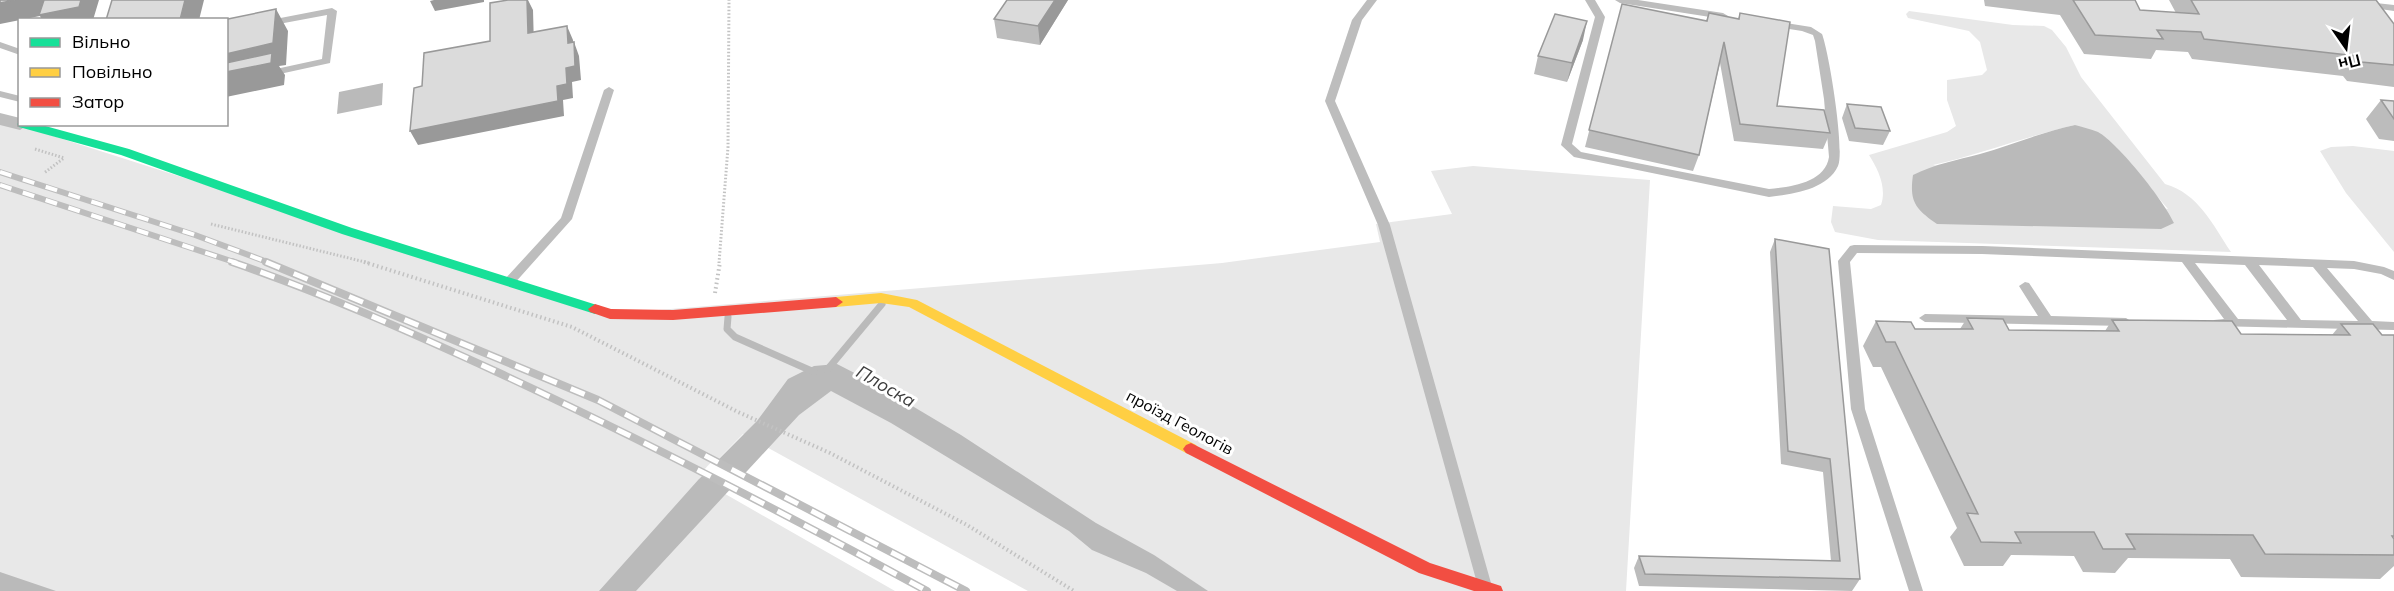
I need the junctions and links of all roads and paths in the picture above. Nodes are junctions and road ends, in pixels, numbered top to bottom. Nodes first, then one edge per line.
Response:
1 (729, 0) edge
2 (1372, 0) edge
3 (1590, 0) edge
4 (1620, 0) edge
5 (2374, 3) edge
6 (2394, 8) edge
7 (1733, 18) edge
8 (2388, 22) edge
9 (1766, 23) edge
10 (262, 24) edge
11 (0, 45) edge
12 (18, 51) edge
13 (260, 75) edge
14 (609, 90) dead end
15 (0, 94) edge
16 (18, 98) edge
17 (0, 119) edge
18 (18, 123) edge
19 (45, 127) edge
20 (26, 146) dead end
21 (44, 172) dead end
22 (211, 224) dead end
23 (2185, 258) junction
24 (2249, 261) junction
25 (2317, 264) junction
26 (2394, 276) edge
27 (509, 282) junction
28 (2025, 286) dead end
29 (712, 312) junction
30 (1925, 318) dead end
31 (2047, 320) junction
32 (2138, 322) edge
33 (2206, 323) edge
34 (2234, 323) junction
35 (2297, 324) junction
36 (2369, 326) junction
37 (2394, 326) edge
38 (1490, 589) edge
39 (1074, 591) edge
40 (1916, 591) edge

1 - 29 path
2 - 38 lane
3 - 9 lane
4 - 7 lane
5 - 6 lane
5 - 8 lane
10 - 13 lane
11 - 12 lane
14 - 27 lane
15 - 16 lane
17 - 18 street
19 - 27 street, проїзд Геологів
20 - 21 path
22 - 39 path
23 - 24 lane
23 - 34 lane
23 - 40 lane
24 - 25 lane
24 - 35 lane
25 - 26 lane
25 - 36 lane
27 - 29 street, проїзд Геологів
28 - 31 lane
29 - 38 street, проїзд Геологів
30 - 31 lane
31 - 32 lane
33 - 34 lane
34 - 35 lane
35 - 36 lane
36 - 37 lane

